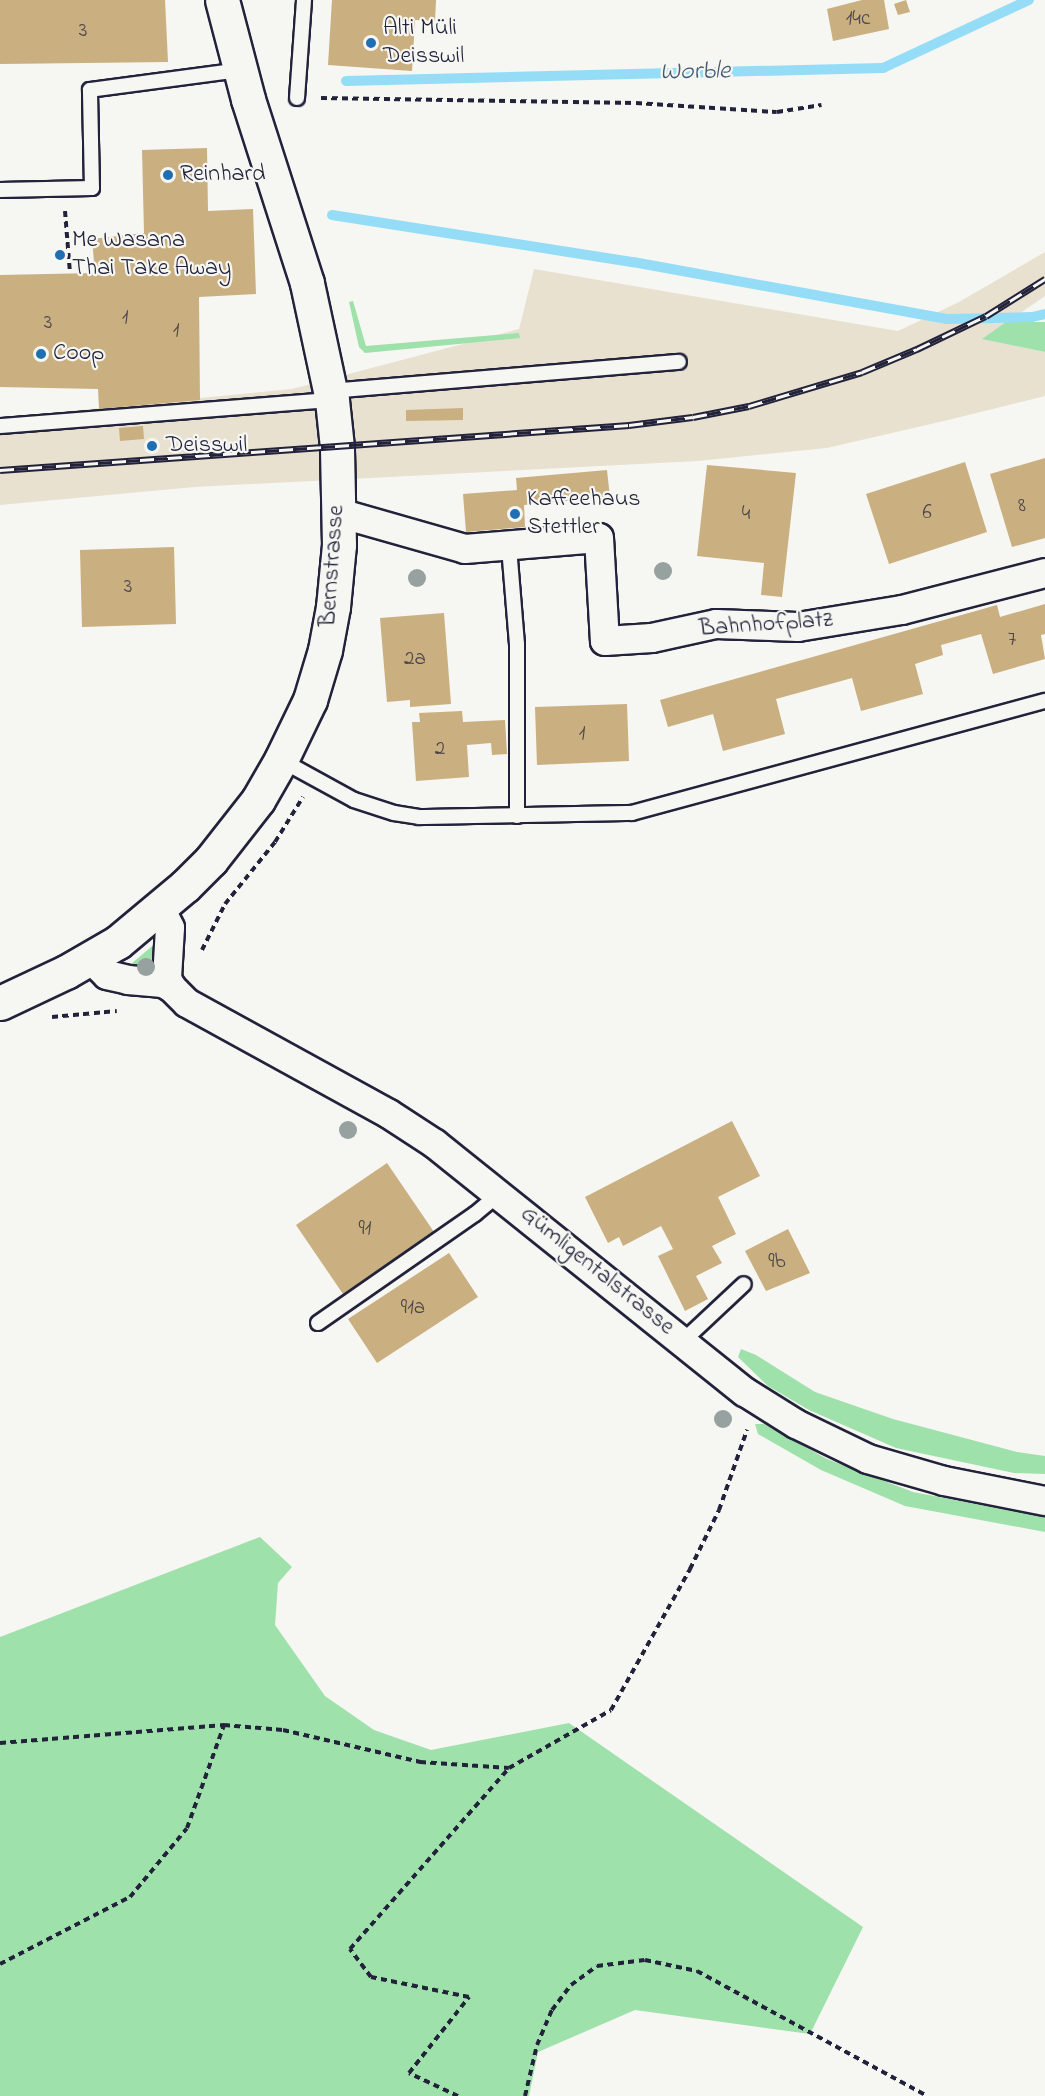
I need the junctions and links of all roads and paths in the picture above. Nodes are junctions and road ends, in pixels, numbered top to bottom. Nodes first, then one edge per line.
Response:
1 (222, 0) edge
2 (304, 0) edge
3 (240, 70) junction
4 (297, 98) joint
5 (821, 105) dead end
6 (63, 189) junction
7 (0, 190) edge
8 (70, 273) dead end
9 (679, 362) dead end
10 (331, 395) junction
11 (0, 426) edge
12 (339, 513) junction
13 (509, 547) junction
14 (1045, 573) edge
15 (1045, 701) edge
16 (281, 760) junction
17 (316, 777) junction
18 (517, 816) junction
19 (160, 908) junction
20 (90, 958) junction
21 (174, 990) junction
22 (0, 1003) edge
23 (124, 1009) dead end
24 (49, 1017) dead end
25 (499, 1194) junction
26 (744, 1284) dead end
27 (318, 1323) dead end
28 (684, 1341) junction
29 (761, 1403) junction
30 (1045, 1501) edge
31 (224, 1725) junction
32 (0, 1743) edge
33 (509, 1768) junction
34 (0, 1964) edge
35 (458, 2096) edge
36 (525, 2096) edge
37 (927, 2096) edge

1 - 3 main road, Bernstrasse
2 - 4 lane
3 - 6 lane
3 - 10 main road, Bernstrasse
4 - 5 path
6 - 7 lane
6 - 8 path
9 - 10 lane
10 - 11 lane
10 - 12 main road, Bernstrasse
12 - 13 street, Bahnhofplatz
12 - 16 main road, Bernstrasse
13 - 14 street, Bahnhofplatz
13 - 18 lane
15 - 18 lane
16 - 17 lane
16 - 19 main road, Bernstrasse
17 - 18 lane
17 - 21 path
19 - 20 main road, Bernstrasse
19 - 21 street
20 - 21 street, Gümligentalstrasse
20 - 22 main road, Bernstrasse
21 - 25 street, Gümligentalstrasse
23 - 24 path
25 - 27 lane
25 - 28 street, Gümligentalstrasse
26 - 28 lane
28 - 29 street, Gümligentalstrasse
29 - 30 street, Gümligentalstrasse
29 - 33 path
31 - 32 path
31 - 33 path
31 - 34 path
33 - 35 path
36 - 37 path

